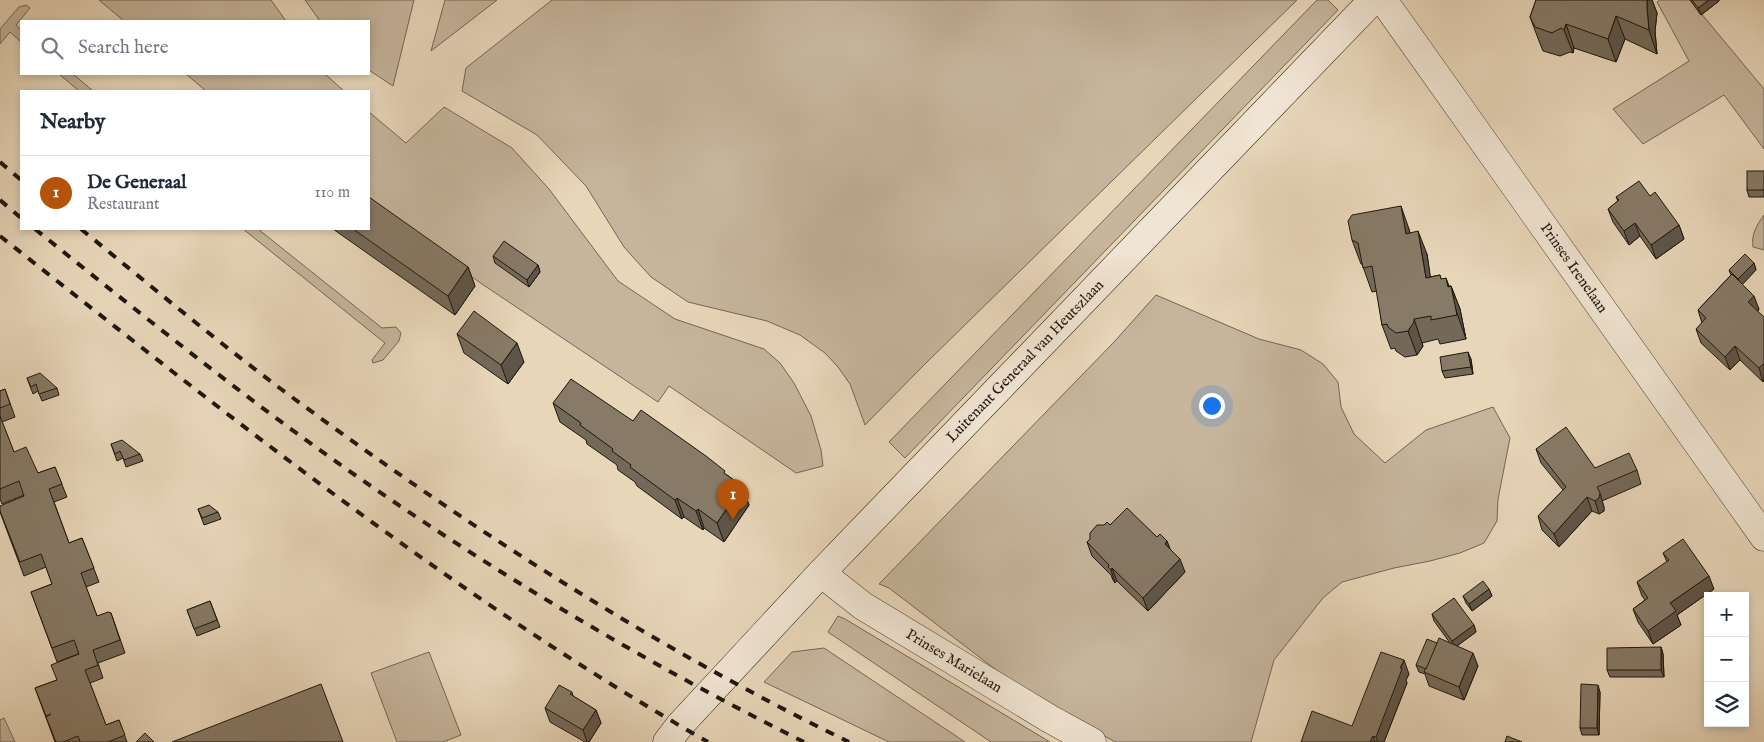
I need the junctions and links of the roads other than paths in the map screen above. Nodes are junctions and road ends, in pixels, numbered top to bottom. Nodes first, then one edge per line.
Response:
1 (1373, 0) edge
2 (1383, 0) edge
3 (1764, 538) edge
4 (821, 573) junction
5 (669, 736) edge
6 (1092, 742) edge

1 - 4 main road, Luitenant Generaal van Heutszlaan
2 - 3 main road, Prinses Irenelaan
4 - 5 main road, Luitenant Generaal van Heutszlaan
4 - 6 main road, Prinses Marielaan

